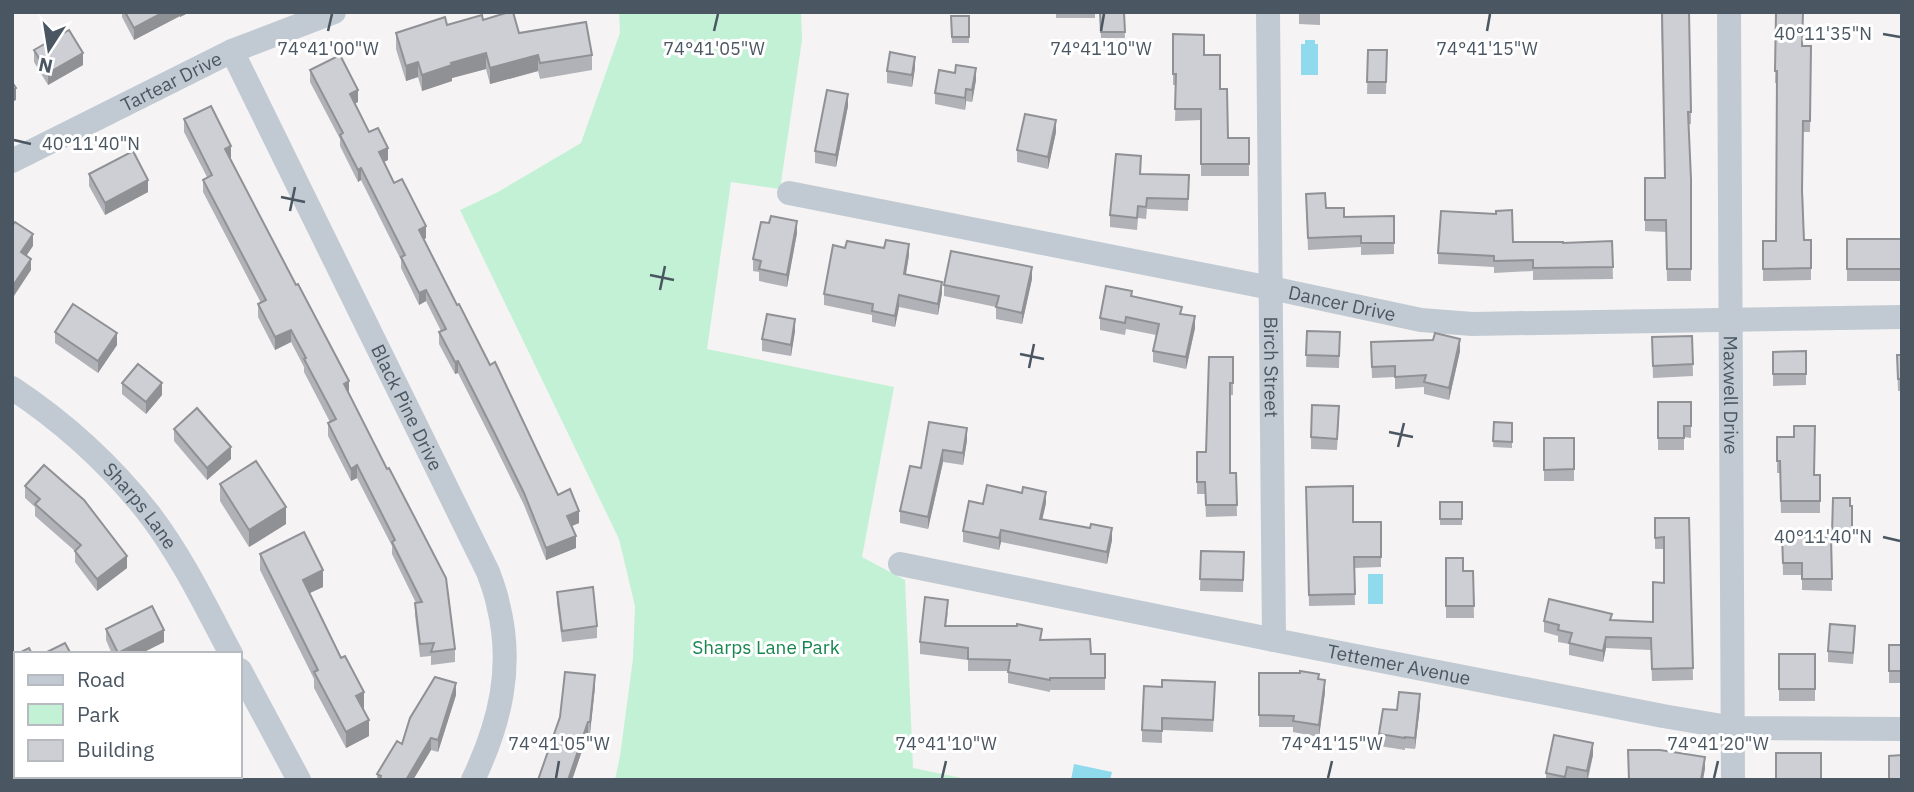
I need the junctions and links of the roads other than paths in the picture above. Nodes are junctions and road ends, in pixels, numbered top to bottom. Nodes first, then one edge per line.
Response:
1 (334, 12) edge
2 (1268, 12) edge
3 (1729, 12) edge
4 (232, 51) junction
5 (12, 161) edge
6 (789, 193) dead end
7 (1271, 288) junction
8 (1902, 317) edge
9 (1732, 320) junction
10 (12, 388) edge
11 (900, 564) dead end
12 (1274, 640) junction
13 (230, 652) edge
14 (242, 674) edge
15 (1734, 728) junction
16 (1902, 729) edge
17 (299, 780) edge
18 (473, 780) edge
19 (1733, 780) edge

1 - 4 street, Tartear Drive
2 - 7 street, Birch Street
3 - 9 street, Maxwell Drive
4 - 5 street, Tartear Drive
4 - 18 street, Black Pine Drive
6 - 7 street, Dancer Drive
7 - 9 street, Dancer Drive
7 - 12 street, Birch Street
8 - 9 street, Dancer Drive
9 - 15 street, Maxwell Drive
10 - 13 street, Sharps Lane
11 - 12 street, Tettemer Avenue
12 - 15 street, Tettemer Avenue
14 - 17 street
15 - 16 street, Tettemer Avenue
15 - 19 street, Maxwell Drive

